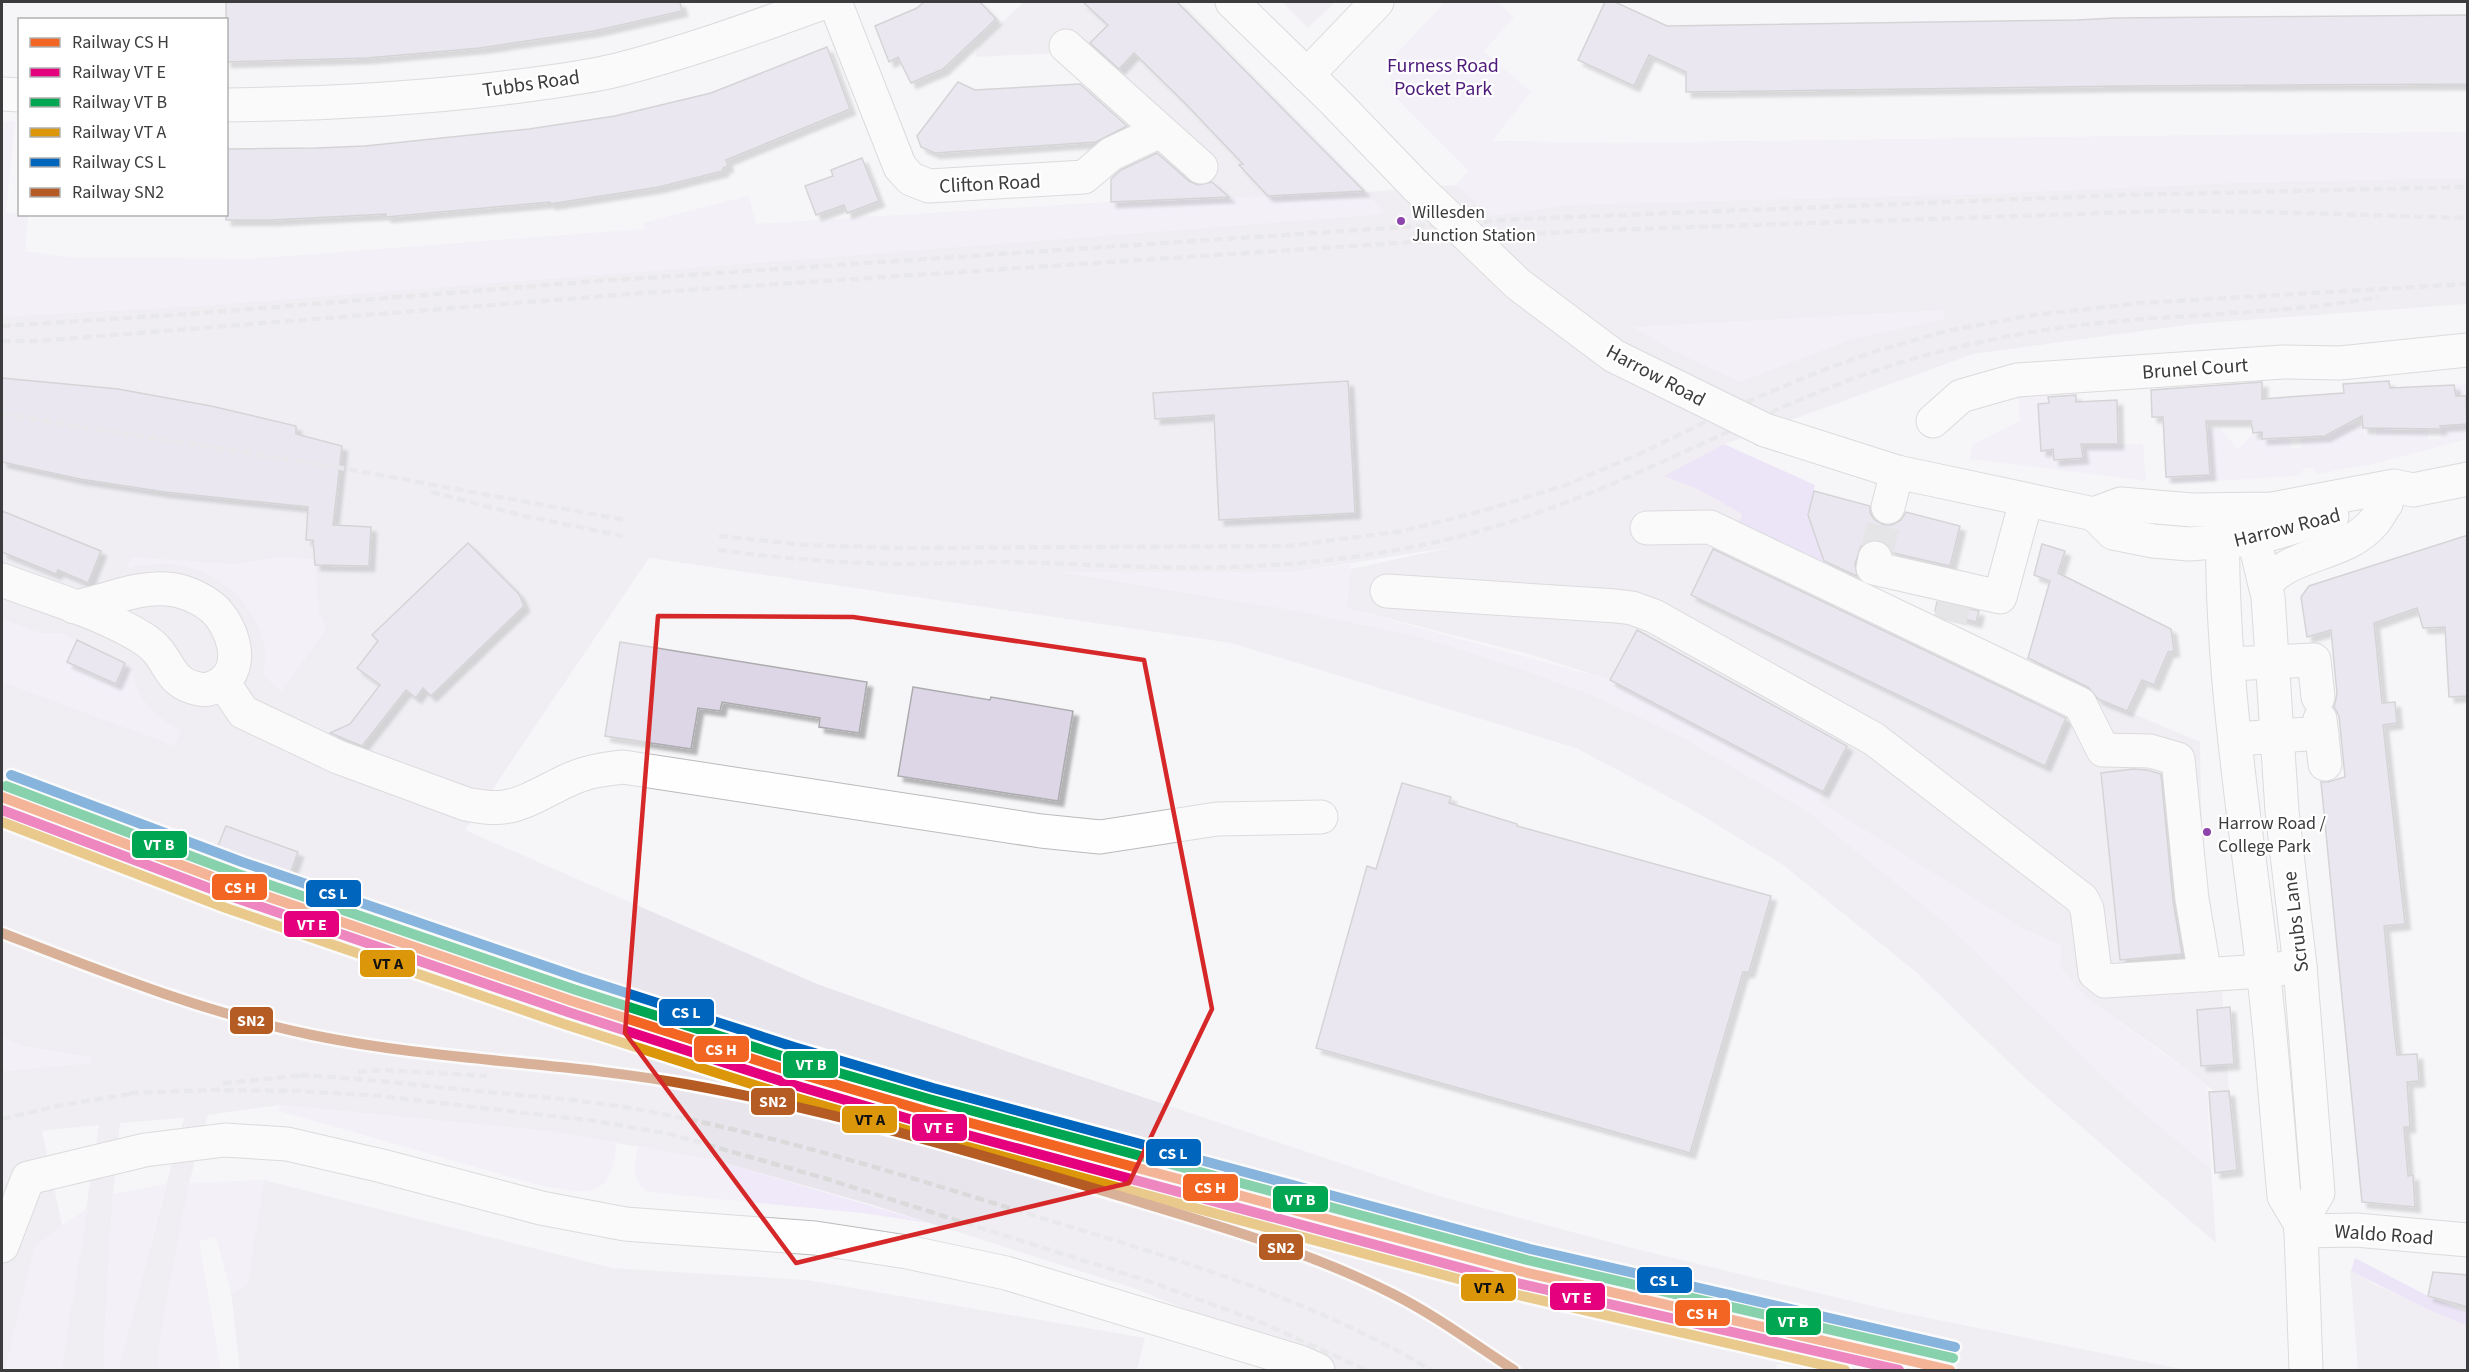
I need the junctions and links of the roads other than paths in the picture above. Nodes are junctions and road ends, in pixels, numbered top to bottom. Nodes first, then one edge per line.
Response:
1 (825, 2) edge
2 (835, 2) edge
3 (1232, 2) edge
4 (1377, 2) edge
5 (1066, 46) dead end
6 (1307, 75) junction
7 (2, 94) edge
8 (18, 95) edge
9 (228, 105) edge
10 (1160, 131) junction
11 (1201, 167) dead end
12 (2468, 350) edge
13 (1933, 421) dead end
14 (1897, 471) junction
15 (2468, 479) edge
16 (2399, 497) junction
17 (2026, 501) junction
18 (1888, 507) tunnel mouth
19 (2238, 525) junction
20 (1647, 528) dead end
21 (2, 580) edge
22 (2265, 584) junction
23 (1387, 591) dead end
24 (1938, 601) tunnel mouth
25 (74, 607) junction
26 (2270, 662) junction
27 (2229, 664) junction
28 (223, 681) junction
29 (2276, 736) junction
30 (2235, 739) junction
31 (1322, 817) dead end
32 (2300, 966) junction
33 (2263, 971) junction
34 (2205, 975) junction
35 (2301, 1233) junction
36 (2468, 1240) edge
37 (2, 1246) edge
38 (1318, 1371) edge
39 (2306, 1371) edge

1 - 9 main road, Tubbs Road
2 - 10 main road, Clifton Road
3 - 6 main road, Harrow Road
4 - 6 main road
5 - 10 main road
6 - 14 main road, Harrow Road, bridge
7 - 8 main road
10 - 11 main road
12 - 13 main road, Brunel Court
14 - 17 main road, Harrow Road
14 - 18 main road
15 - 16 main road, Harrow Road
16 - 19 main road, Harrow Road
16 - 22 main road
17 - 19 main road, Harrow Road
17 - 24 main road
19 - 22 main road, Scrubs Lane
19 - 27 main road, Scrubs Lane
20 - 34 main road
21 - 25 main road
22 - 26 main road, Scrubs Lane
23 - 34 main road
25 - 28 main road
25 - 28 main road
26 - 27 main road
26 - 29 main road, Scrubs Lane
26 - 29 main road
27 - 30 main road, Scrubs Lane
28 - 31 main road
29 - 30 main road
29 - 32 main road, Scrubs Lane
30 - 33 main road, Scrubs Lane
32 - 33 main road
32 - 35 main road, Scrubs Lane
33 - 34 main road
33 - 35 main road, Scrubs Lane
35 - 36 main road, Waldo Road
35 - 39 main road, Scrubs Lane
37 - 38 main road

